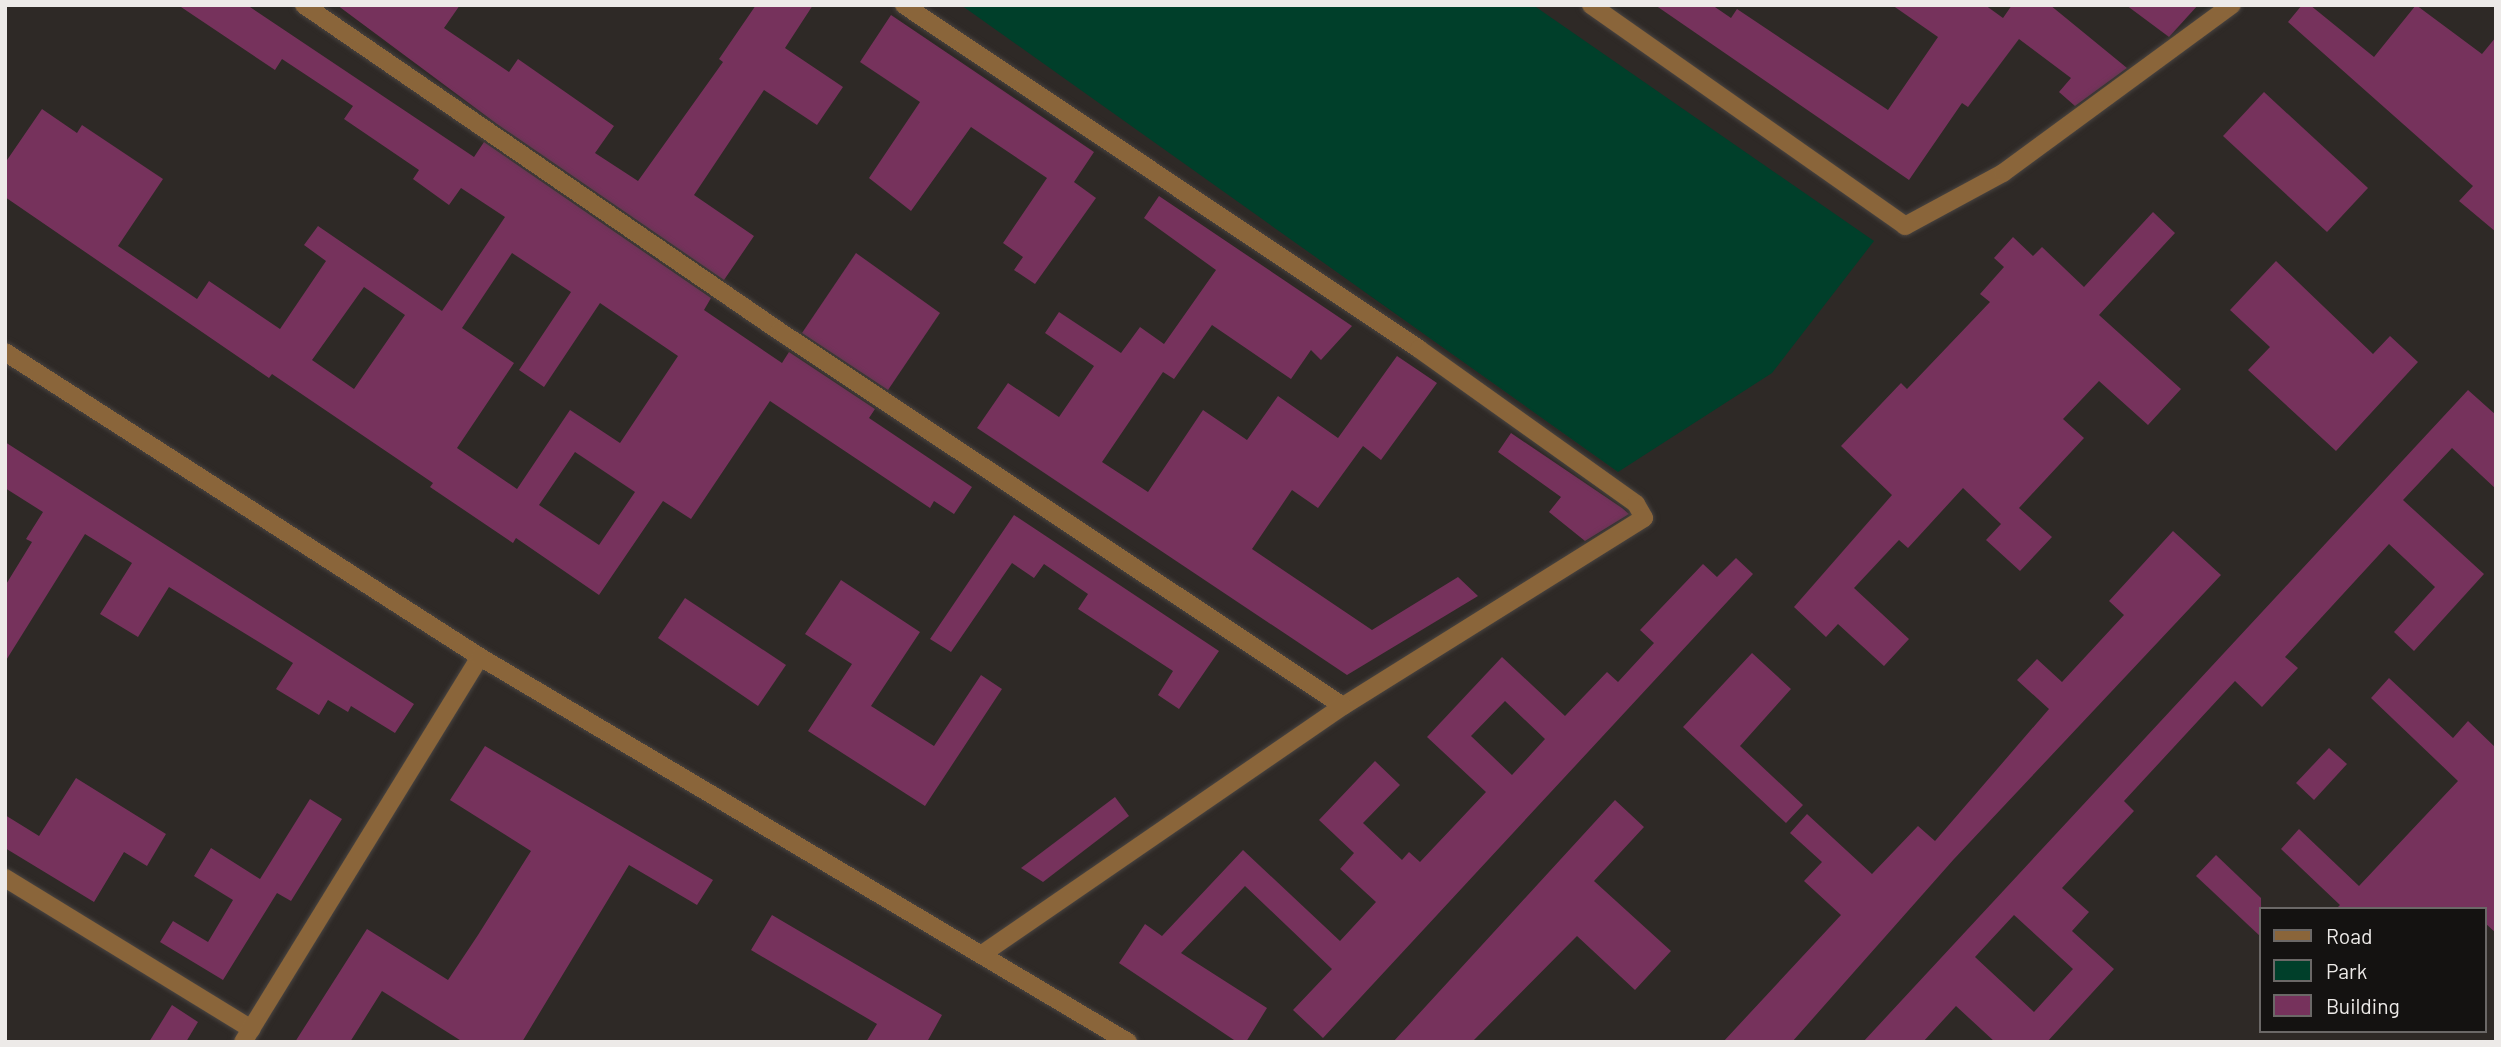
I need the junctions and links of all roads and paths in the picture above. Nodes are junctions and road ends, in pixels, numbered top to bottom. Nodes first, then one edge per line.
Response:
1 (304, 5) edge
2 (904, 5) edge
3 (1591, 5) edge
4 (2232, 5) edge
5 (5, 352) edge
6 (480, 657) junction
7 (1343, 706) junction
8 (5, 878) edge
9 (984, 954) junction
10 (247, 1035) edge
11 (1128, 1042) edge

1 - 7 street
2 - 7 street
3 - 4 street
5 - 6 street
6 - 9 street
6 - 10 street
7 - 9 street
8 - 10 street
9 - 11 street

